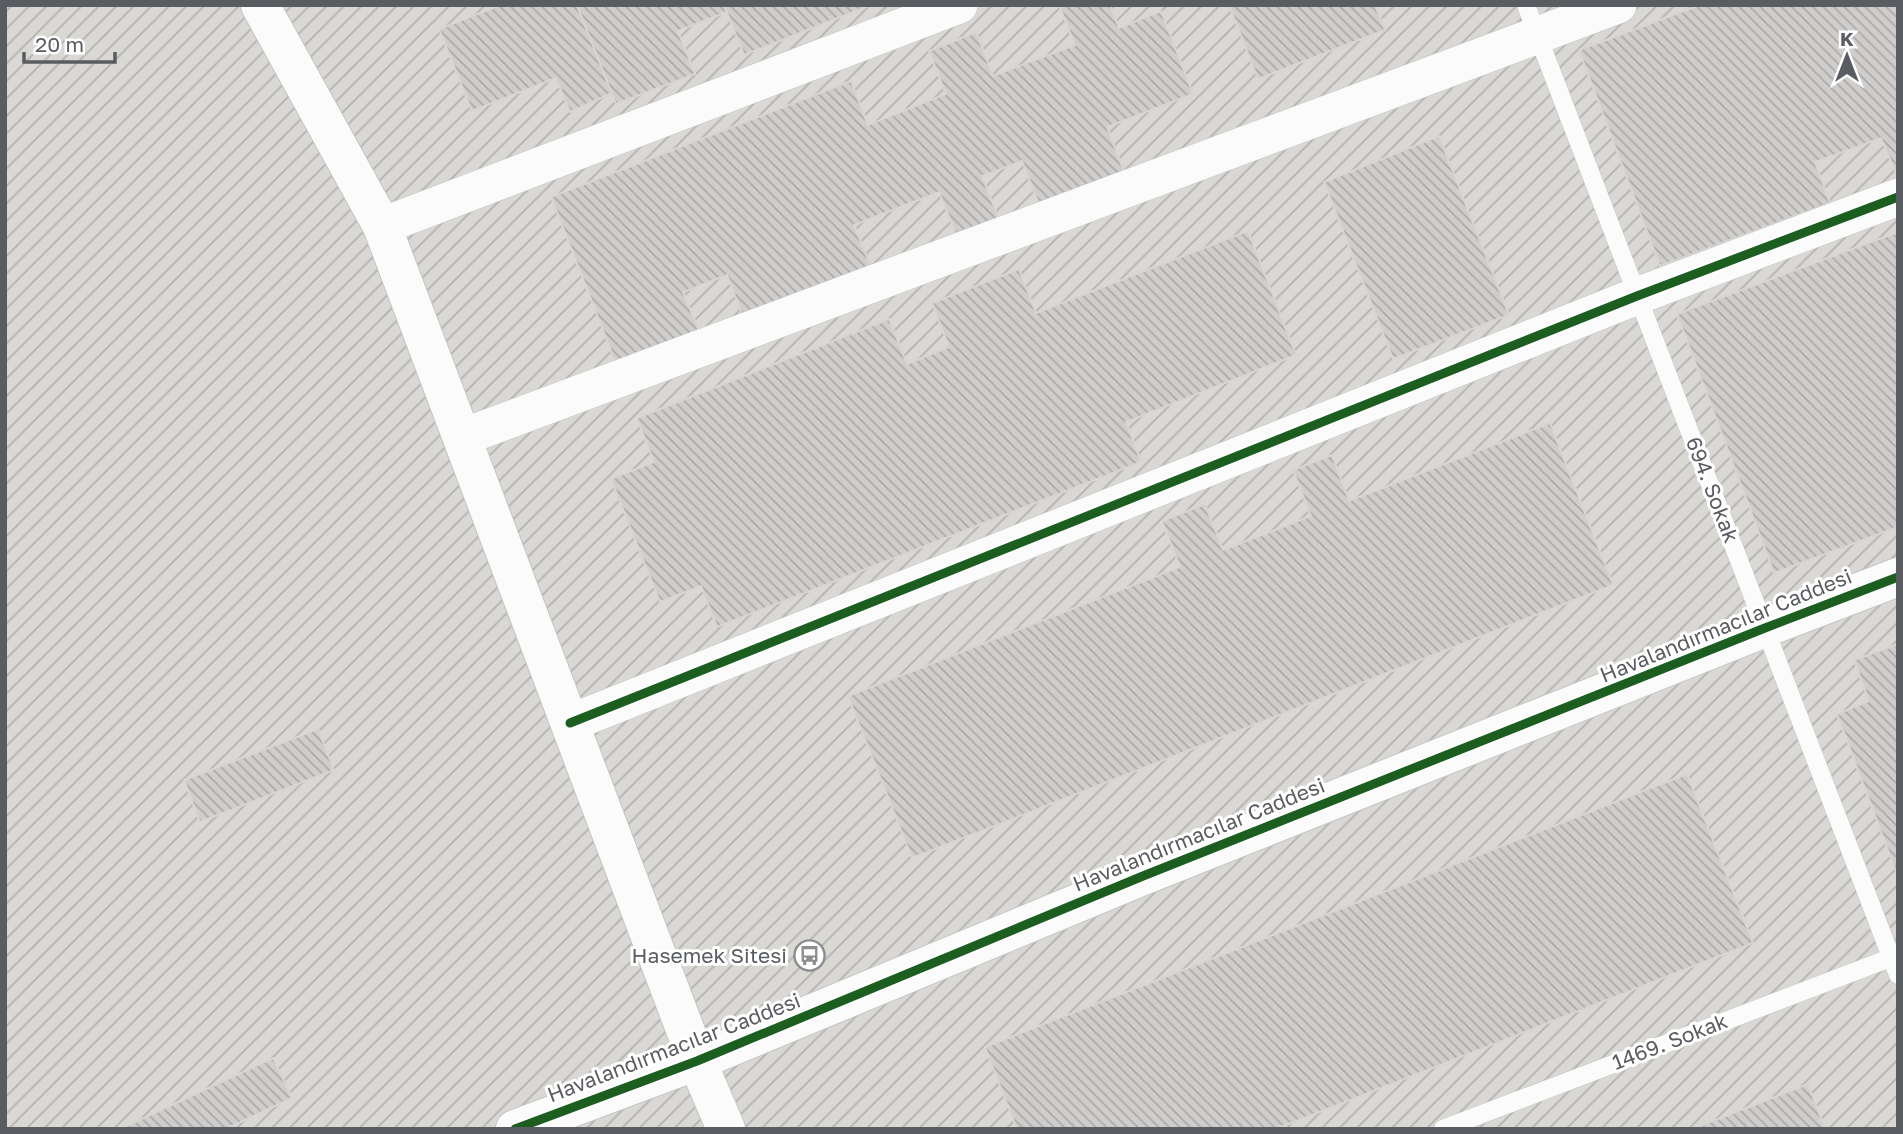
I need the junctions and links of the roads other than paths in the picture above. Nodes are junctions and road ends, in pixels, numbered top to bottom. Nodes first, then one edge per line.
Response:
1 (260, 5) edge
2 (959, 5) edge
3 (1618, 5) edge
4 (1532, 20) edge
5 (1898, 197) edge
6 (382, 226) junction
7 (1637, 296) junction
8 (463, 437) junction
9 (1898, 578) edge
10 (1765, 628) junction
11 (570, 723) junction
12 (1894, 956) edge
13 (1898, 975) edge
14 (697, 1061) junction
15 (515, 1129) edge
16 (726, 1129) edge
17 (1443, 1129) edge

1 - 6 street
2 - 6 street
3 - 4 street
4 - 7 lane, 694. Sokak
4 - 8 street
5 - 7 street
6 - 8 street
7 - 10 lane, 694. Sokak
7 - 11 street
8 - 11 street
9 - 10 street, Havalandırmacılar Caddesi
10 - 12 lane, 694. Sokak
10 - 14 street, Havalandırmacılar Caddesi
11 - 14 street
12 - 13 lane, 694. Sokak
12 - 17 lane, 1469. Sokak
14 - 15 street, Havalandırmacılar Caddesi
14 - 16 street

